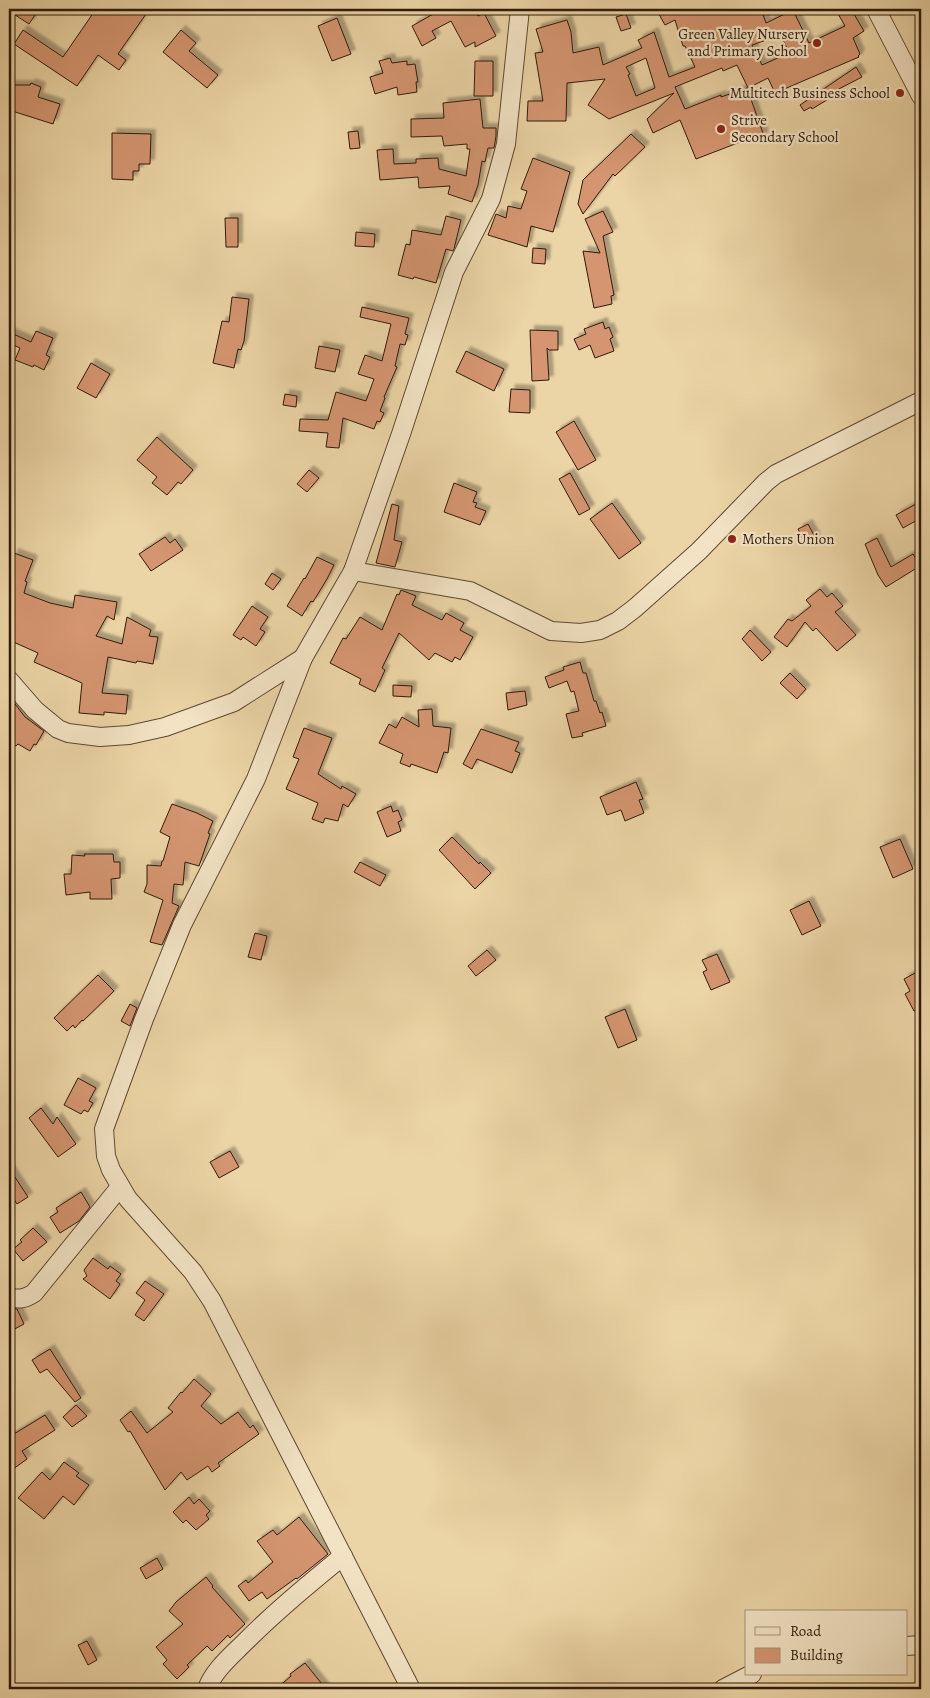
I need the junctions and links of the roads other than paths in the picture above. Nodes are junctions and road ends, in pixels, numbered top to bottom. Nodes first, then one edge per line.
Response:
1 (520, 9) edge
2 (876, 9) edge
3 (921, 96) edge
4 (921, 401) edge
5 (353, 570) junction
6 (303, 658) junction
7 (9, 680) edge
8 (120, 1187) junction
9 (9, 1297) edge
10 (343, 1556) junction
11 (921, 1645) edge
12 (908, 1646) edge
13 (748, 1676) edge
14 (207, 1689) edge
15 (411, 1689) edge
16 (723, 1689) edge

1 - 5 street
2 - 3 street
4 - 5 street
5 - 6 street
6 - 7 street
6 - 8 street
8 - 9 street
8 - 10 street
10 - 14 street
10 - 15 street
11 - 12 street
13 - 16 street

